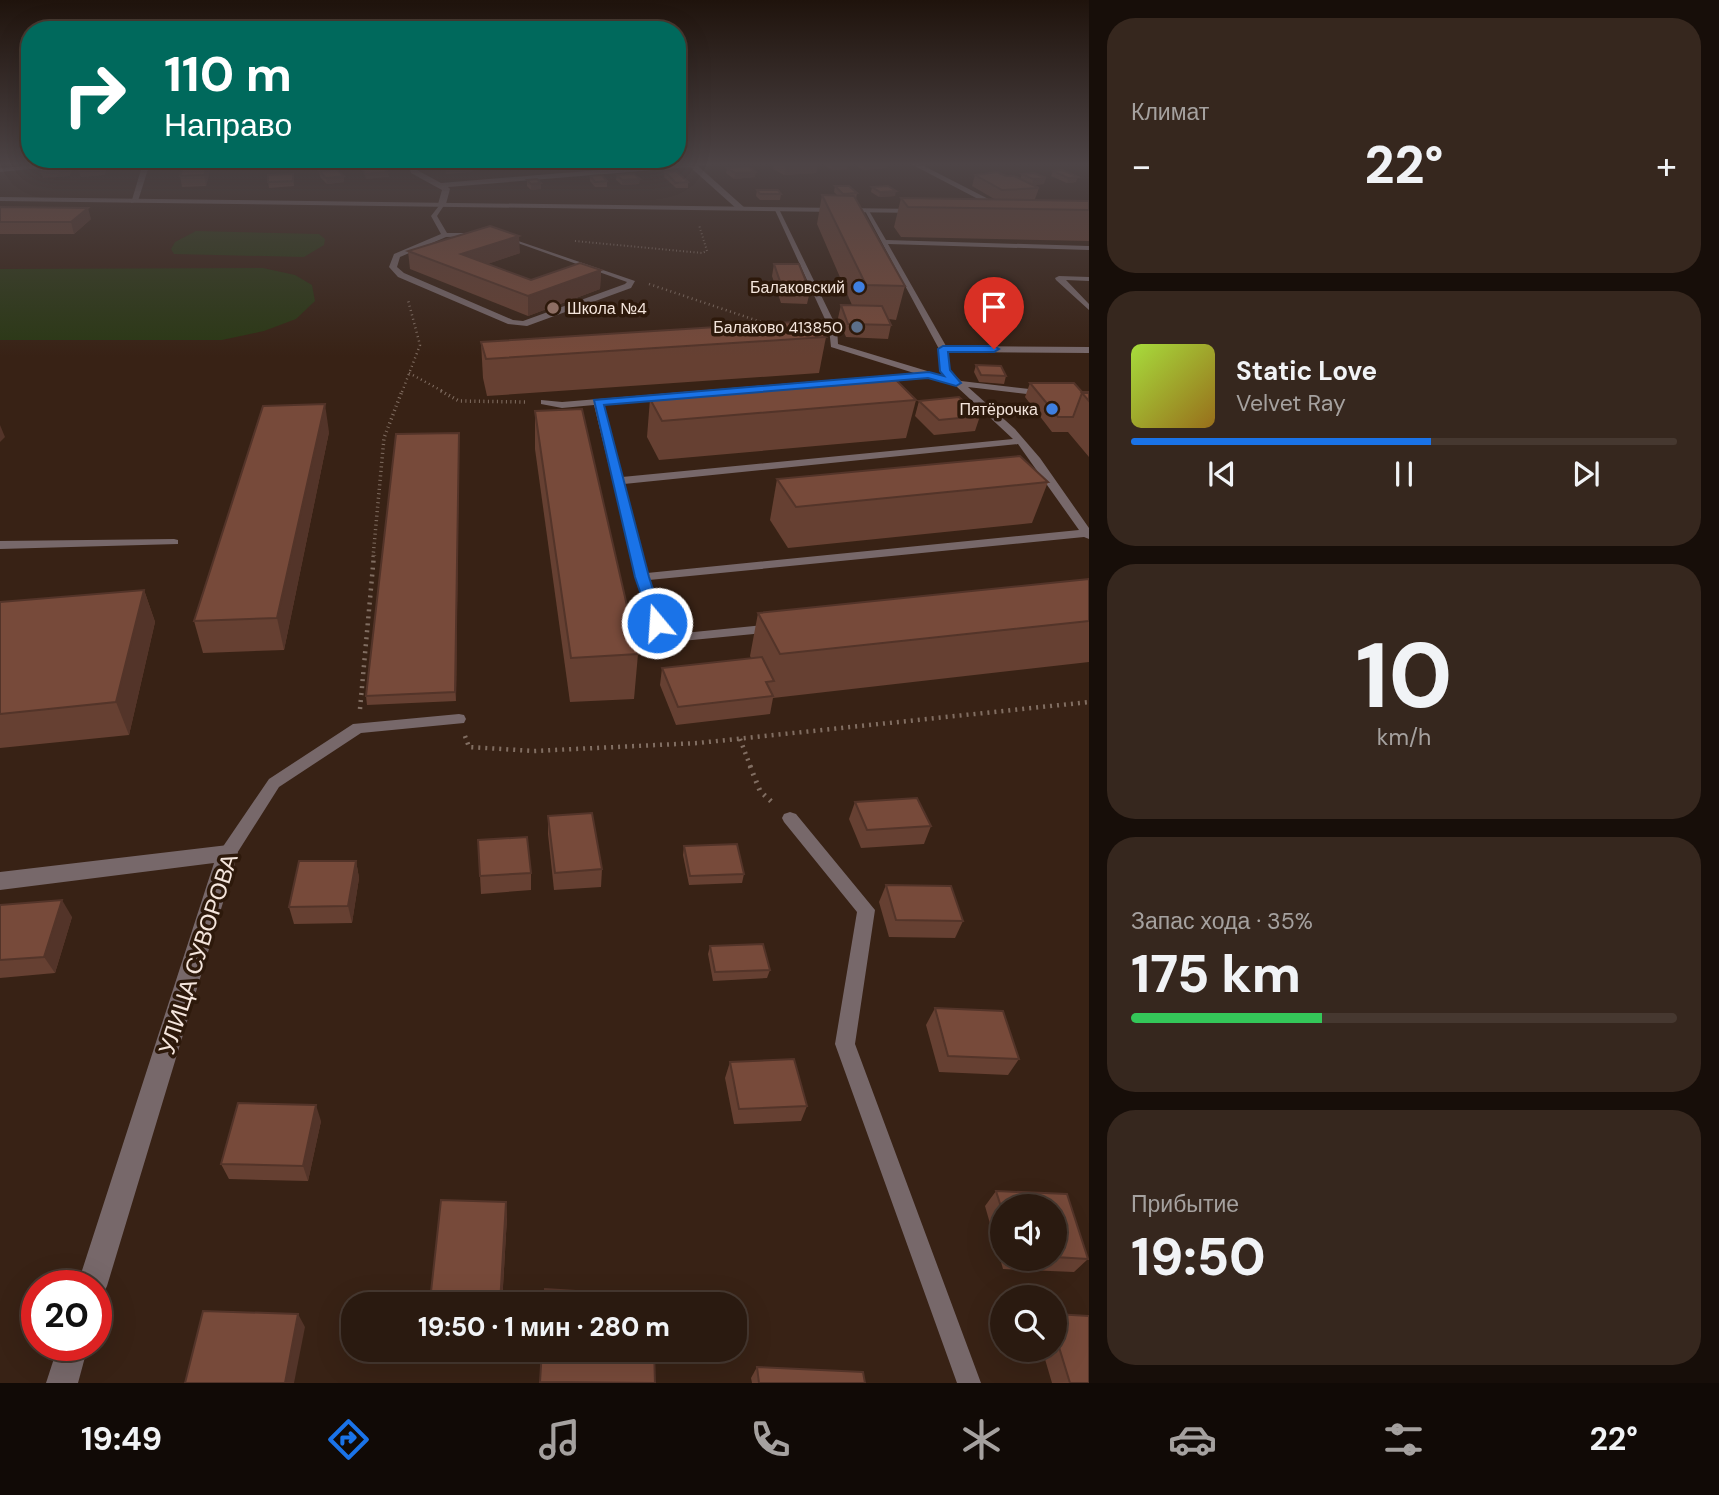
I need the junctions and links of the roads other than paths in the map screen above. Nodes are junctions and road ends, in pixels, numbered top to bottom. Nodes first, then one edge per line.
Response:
1 (441, 228) edge
2 (785, 228) edge
3 (877, 228) edge
4 (446, 235) junction
5 (886, 242) junction
6 (1089, 248) edge
7 (1089, 279) edge
8 (1089, 307) edge
9 (943, 349) junction
10 (1089, 350) edge
11 (929, 375) junction
12 (956, 383) junction
13 (1062, 394) edge
14 (544, 402) road end
15 (598, 402) junction
16 (1020, 441) junction
17 (618, 481) junction
18 (1087, 535) edge
19 (174, 542) dead end
20 (0, 545) edge
21 (642, 577) junction
22 (791, 627) edge
23 (459, 719) road end
24 (790, 818) road end
25 (228, 853) junction
26 (0, 880) edge
27 (97, 1270) edge
28 (69, 1361) edge
29 (62, 1383) edge
30 (969, 1383) edge

1 - 4 lane
2 - 11 lane
3 - 5 lane
4 - 4 lane
5 - 6 lane
5 - 9 lane
7 - 8 lane
9 - 10 lane
9 - 12 lane
11 - 12 lane
11 - 15 lane
12 - 13 lane
12 - 16 lane
14 - 15 lane
15 - 17 lane
16 - 17 lane
16 - 18 lane
17 - 21 lane
18 - 21 lane
19 - 20 lane
21 - 22 lane
23 - 25 lane, УЛИЦА СУВОРОВА
24 - 30 lane
25 - 26 street
25 - 27 street, УЛИЦА СУВОРОВА
28 - 29 street

